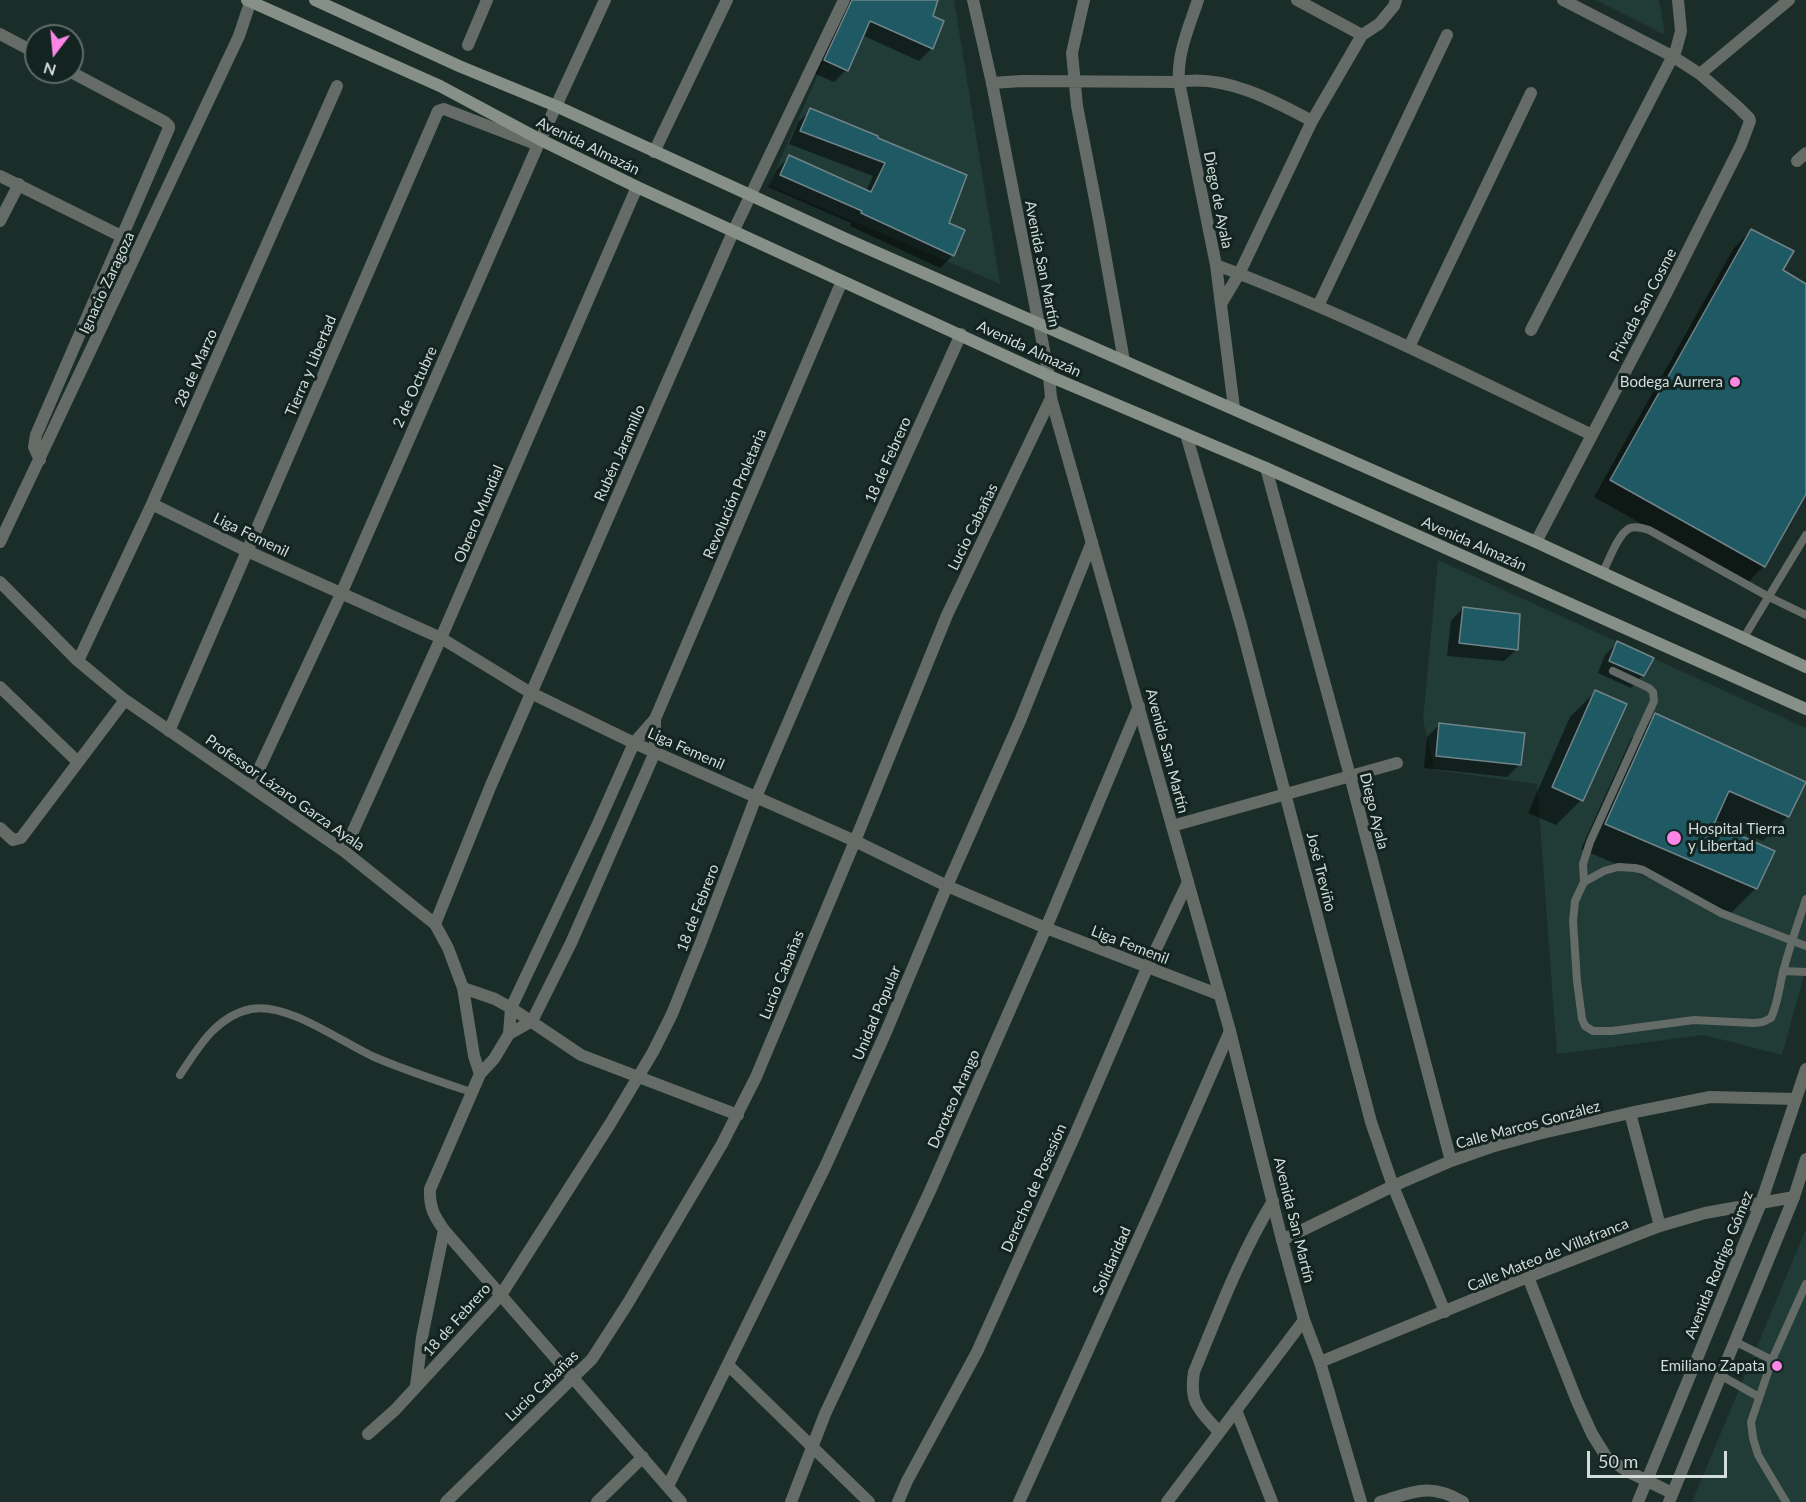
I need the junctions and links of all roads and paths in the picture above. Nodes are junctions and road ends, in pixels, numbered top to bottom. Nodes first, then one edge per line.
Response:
1 (249, 0) edge
2 (315, 0) edge
3 (487, 0) edge
4 (605, 0) edge
5 (727, 0) edge
6 (844, 0) edge
7 (973, 0) edge
8 (1084, 0) edge
9 (1198, 0) edge
10 (1297, 0) edge
11 (1396, 0) edge
12 (1563, 0) edge
13 (1678, 0) edge
14 (1789, 0) edge
15 (0, 34) edge
16 (1362, 35) junction
17 (1448, 35) dead end
18 (468, 45) dead end
19 (24, 47) edge
20 (1672, 56) junction
21 (1700, 74) junction
22 (84, 79) edge
23 (1075, 81) junction
24 (1179, 82) junction
25 (992, 83) junction
26 (337, 86) dead end
27 (1531, 93) dead end
28 (556, 106) junction
29 (1312, 121) junction
30 (539, 142) junction
31 (654, 152) junction
32 (0, 176) edge
33 (19, 184) junction
34 (637, 187) junction
35 (751, 194) junction
36 (0, 221) edge
37 (733, 232) junction
38 (123, 237) junction
39 (1216, 265) junction
40 (1239, 273) junction
41 (842, 281) junction
42 (1221, 304) junction
43 (1318, 306) junction
44 (1038, 323) junction
45 (1531, 330) dead end
46 (961, 334) junction
47 (1409, 347) junction
48 (1124, 361) junction
49 (1048, 376) junction
50 (1051, 398) junction
51 (1234, 408) junction
52 (1186, 434) junction
53 (1592, 435) junction
54 (40, 460) junction
55 (1266, 468) junction
56 (152, 504) junction
57 (1806, 535) edge
58 (0, 542) edge
59 (1092, 542) junction
60 (1536, 543) junction
61 (247, 551) junction
62 (1602, 574) junction
63 (0, 582) edge
64 (341, 594) junction
65 (1770, 597) junction
66 (1806, 615) edge
67 (441, 638) junction
68 (1743, 639) junction
69 (78, 661) junction
70 (1806, 667) edge
71 (1612, 671) dead end
72 (0, 687) edge
73 (531, 693) junction
74 (125, 700) junction
75 (1139, 706) junction
76 (1806, 709) edge
77 (655, 719) junction
78 (169, 731) junction
79 (634, 743) junction
80 (655, 752) junction
81 (78, 762) junction
82 (1397, 762) dead end
83 (1350, 776) junction
84 (251, 786) junction
85 (1286, 794) junction
86 (756, 797) junction
87 (1172, 826) junction
88 (0, 828) edge
89 (855, 841) junction
90 (344, 851) junction
91 (1188, 882) junction
92 (1584, 882) junction
93 (947, 886) junction
94 (1806, 899) edge
95 (435, 924) junction
96 (1046, 928) junction
97 (1792, 941) junction
98 (1806, 946) edge
99 (1147, 968) junction
100 (1783, 971) junction
101 (1806, 972) edge
102 (463, 988) junction
103 (1220, 995) junction
104 (511, 1008) junction
105 (532, 1021) junction
106 (1230, 1031) junction
107 (509, 1034) junction
108 (1806, 1069) edge
109 (480, 1074) junction
110 (180, 1075) dead end
111 (639, 1077) junction
112 (471, 1092) junction
113 (1796, 1099) junction
114 (1630, 1113) junction
115 (738, 1115) junction
116 (1806, 1159) edge
117 (1451, 1161) junction
118 (1393, 1186) junction
119 (1794, 1197) junction
120 (1273, 1201) junction
121 (1761, 1203) junction
122 (1660, 1226) junction
123 (444, 1230) junction
124 (1282, 1240) junction
125 (1528, 1278) junction
126 (1806, 1284) edge
127 (501, 1295) junction
128 (1445, 1312) junction
129 (1304, 1320) junction
130 (1734, 1341) junction
131 (1772, 1360) junction
132 (1320, 1362) junction
133 (728, 1365) junction
134 (1720, 1375) junction
135 (574, 1378) junction
136 (416, 1386) junction
137 (1759, 1397) junction
138 (1236, 1410) junction
139 (1219, 1432) junction
140 (368, 1434) dead end
141 (811, 1447) junction
142 (643, 1457) junction
143 (1646, 1481) junction
144 (668, 1486) junction
145 (1670, 1497) edge
146 (1168, 1501) edge
147 (446, 1502) edge
148 (597, 1502) edge
149 (681, 1502) edge
150 (791, 1502) edge
151 (869, 1502) edge
152 (898, 1502) edge
153 (1019, 1502) edge
154 (1272, 1502) edge
155 (1360, 1502) edge
156 (1380, 1502) edge
157 (1462, 1502) edge
158 (1638, 1502) edge
159 (1786, 1502) edge

1 - 30 main road, Avenida Almazán
1 - 54 street, Ignacio Zaragoza
2 - 28 main road, Avenida Almazán
3 - 18 street
4 - 28 street, 2 de Octubre
5 - 31 street
6 - 35 street, Rubén Jaramillo
7 - 25 street, Avenida San Martín
8 - 23 street
9 - 24 street, Diego de Ayala
10 - 16 street
11 - 16 street
12 - 20 street
13 - 20 street
14 - 21 street
15 - 19 street
16 - 29 street
17 - 43 street
20 - 21 street
20 - 45 street
21 - 53 street, Privada San Cosme
22 - 38 street
23 - 24 street
23 - 25 street
23 - 48 street
24 - 29 street
24 - 39 street, Diego de Ayala
25 - 44 street, Avenida San Martín
26 - 56 street, 28 de Marzo
27 - 47 street
28 - 30 street, 2 de Octubre
28 - 31 main road, Avenida Almazán
29 - 40 street
30 - 34 main road, Avenida Almazán
30 - 61 street, Tierra y Libertad
30 - 64 street, 2 de Octubre
31 - 35 main road, Avenida Almazán
32 - 33 street
33 - 36 street
33 - 38 street
34 - 37 main road, Avenida Almazán
34 - 67 street, Obrero Mundial
35 - 37 street, Rubén Jaramillo
35 - 44 main road, Avenida Almazán
37 - 41 main road, Avenida Almazán
37 - 73 street, Rubén Jaramillo
38 - 54 street
39 - 40 street
39 - 42 street, Diego de Ayala
40 - 42 street
40 - 43 street
41 - 46 main road, Avenida Almazán
41 - 77 street, Revolución Proletaria
42 - 51 street, Diego de Ayala
43 - 47 street
44 - 48 main road, Avenida Almazán
44 - 49 street, Avenida San Martín
46 - 49 main road, Avenida Almazán
46 - 86 street, 18 de Febrero
47 - 53 street
48 - 51 main road, Avenida Almazán
49 - 50 street, Avenida San Martín
49 - 52 main road, Avenida Almazán
50 - 59 street, Avenida San Martín
50 - 89 street, Lucio Cabañas
51 - 60 main road, Avenida Almazán
52 - 55 main road, Avenida Almazán
52 - 85 street, José Treviño
53 - 60 street, Privada San Cosme
54 - 58 street, Ignacio Zaragoza
55 - 76 main road, Avenida Almazán
55 - 83 street, Diego Ayala
56 - 61 street, Liga Femenil
56 - 69 street, 28 de Marzo
57 - 65 lane
59 - 75 street, Avenida San Martín
59 - 93 street, Unidad Popular
60 - 62 main road, Avenida Almazán
61 - 64 street, Liga Femenil
61 - 78 street, Tierra y Libertad
62 - 65 lane
62 - 68 main road, Avenida Almazán
63 - 69 street, Professor Lázaro Garza Ayala
64 - 67 street, Liga Femenil
64 - 84 street, 2 de Octubre
65 - 66 lane
65 - 68 lane
67 - 73 street, Liga Femenil
67 - 90 street, Obrero Mundial
68 - 70 main road, Avenida Almazán
69 - 74 street, Professor Lázaro Garza Ayala
71 - 92 lane
72 - 81 street
73 - 79 street, Liga Femenil
73 - 95 street, Rubén Jaramillo
74 - 78 street, Professor Lázaro Garza Ayala
74 - 81 street
75 - 87 street, Avenida San Martín
75 - 96 street, Doroteo Arango
77 - 79 street, Revolución Proletaria
77 - 80 street, Revolución Proletaria
78 - 84 street, Professor Lázaro Garza Ayala
79 - 80 street, Liga Femenil
79 - 104 street, Revolución Proletaria
80 - 86 street, Liga Femenil
80 - 105 street, Revolución Proletaria
81 - 88 street
82 - 83 street
83 - 85 street
83 - 117 street, Diego Ayala
84 - 90 street, Professor Lázaro Garza Ayala
85 - 87 street
85 - 118 street, José Treviño
86 - 89 street, Liga Femenil
86 - 111 street, 18 de Febrero
87 - 91 street, Avenida San Martín
89 - 93 street, Liga Femenil
89 - 115 street, Lucio Cabañas
90 - 95 street, Professor Lázaro Garza Ayala
91 - 99 street, Derecho de Posesión
91 - 103 street, Avenida San Martín
92 - 97 lane
92 - 100 lane
93 - 96 street, Liga Femenil
93 - 133 street, Unidad Popular
94 - 97 lane
95 - 102 street, Professor Lázaro Garza Ayala
96 - 99 street, Liga Femenil
96 - 141 street, Doroteo Arango
97 - 98 lane
97 - 100 lane
99 - 103 street, Liga Femenil
99 - 152 street, Derecho de Posesión
100 - 101 lane
102 - 104 street
102 - 109 street, Professor Lázaro Garza Ayala
103 - 106 street, Avenida San Martín
104 - 105 street
104 - 107 street, Revolución Proletaria
105 - 107 street, Revolución Proletaria
105 - 111 street
106 - 120 street, Avenida San Martín
106 - 153 street, Solidaridad
107 - 109 street, Revolución Proletaria
108 - 113 street, Avenida Rodrigo Gómez
109 - 112 street, Revolución Proletaria
110 - 112 lane
111 - 115 street
111 - 127 street, 18 de Febrero
112 - 123 street, Revolución Proletaria
113 - 114 street, Calle Marcos González
113 - 121 street, Avenida Rodrigo Gómez
114 - 117 street, Calle Marcos González
114 - 122 street
115 - 135 street, Lucio Cabañas
116 - 119 street
117 - 118 street, Calle Marcos González
118 - 124 street, Calle Marcos González
118 - 128 street, José Treviño
119 - 121 street, Calle Mateo de Villafranca
119 - 130 street
120 - 124 street, Avenida San Martín
120 - 139 street
121 - 122 street, Calle Mateo de Villafranca
121 - 143 street, Avenida Rodrigo Gómez
122 - 125 street, Calle Mateo de Villafranca
123 - 127 street
123 - 136 street
124 - 129 street, Avenida San Martín
125 - 128 street, Calle Mateo de Villafranca
125 - 143 street
126 - 131 lane
127 - 135 street
127 - 136 street, 18 de Febrero
128 - 132 street, Calle Mateo de Villafranca
129 - 132 street, Avenida San Martín
129 - 138 street
130 - 131 lane
130 - 134 street
131 - 137 lane
132 - 155 street, Avenida San Martín
133 - 141 street
133 - 144 street, Unidad Popular
134 - 137 lane
134 - 145 street
135 - 142 street
135 - 147 street, Lucio Cabañas
136 - 140 street, 18 de Febrero
137 - 159 lane
138 - 139 street
138 - 154 street
139 - 146 street
141 - 150 street, Doroteo Arango
141 - 151 street
142 - 144 street
142 - 148 street
143 - 145 street
143 - 158 street, Avenida Rodrigo Gómez
144 - 149 street
156 - 157 street

